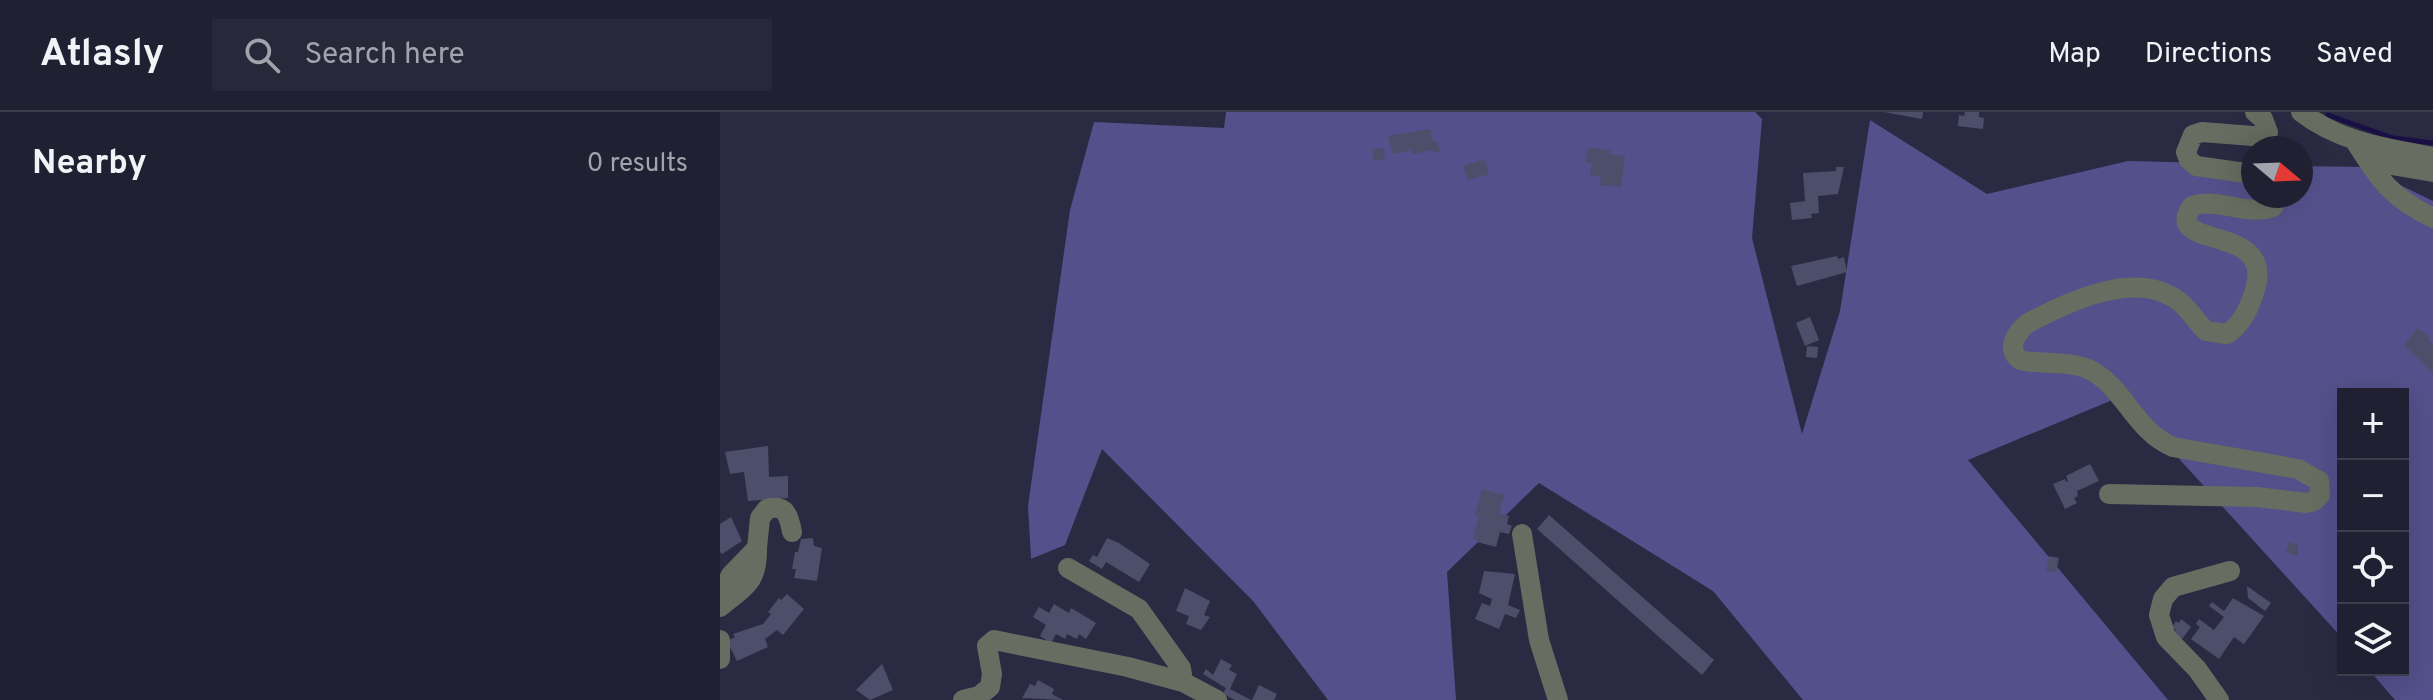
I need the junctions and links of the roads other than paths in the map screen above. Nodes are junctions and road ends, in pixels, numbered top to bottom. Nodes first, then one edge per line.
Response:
1 (2255, 112) edge
2 (2312, 116) edge
3 (2252, 136) edge
4 (2266, 136) edge
5 (2355, 141) junction
6 (2433, 157) edge
7 (2368, 161) junction
8 (2241, 172) edge
9 (2433, 172) edge
10 (2241, 206) edge
11 (2433, 218) edge
12 (2109, 494) dead end
13 (792, 532) dead end
14 (1522, 534) dead end
15 (757, 548) junction
16 (1068, 568) dead end
17 (2230, 571) dead end
18 (720, 596) edge
19 (720, 607) edge
20 (720, 640) edge
21 (720, 659) edge
22 (1183, 682) junction
23 (963, 700) edge
24 (1217, 700) edge
25 (1558, 700) edge
26 (2219, 700) edge

1 - 4 street
2 - 5 street
3 - 8 street
5 - 6 street
5 - 7 street
7 - 9 street
7 - 11 street
10 - 12 street
13 - 15 street
14 - 25 street
15 - 18 street
15 - 19 street
16 - 22 street
17 - 26 street
20 - 21 street
22 - 23 street
22 - 24 street

